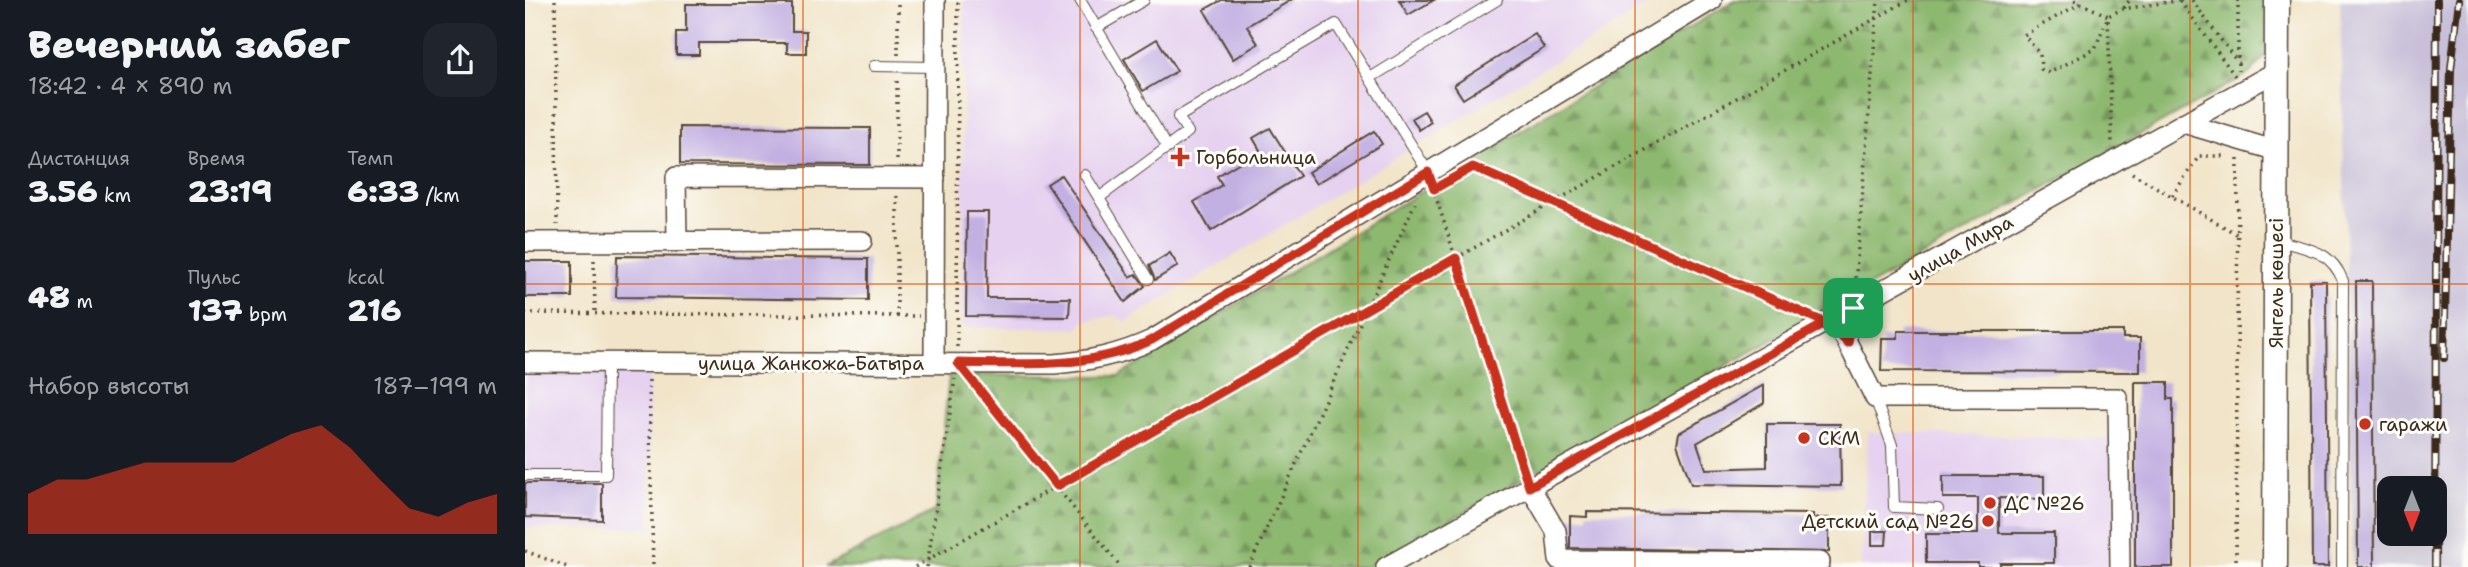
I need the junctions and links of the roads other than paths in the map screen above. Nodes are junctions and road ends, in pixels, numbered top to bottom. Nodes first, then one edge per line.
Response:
1 (935, 0) edge
2 (1080, 0) edge
3 (1143, 0) edge
4 (1497, 0) edge
5 (1712, 0) edge
6 (2277, 0) edge
7 (1096, 27) junction
8 (874, 66) dead end
9 (935, 67) junction
10 (2277, 71) junction
11 (1370, 78) junction
12 (2183, 123) junction
13 (1168, 148) junction
14 (2277, 151) junction
15 (1085, 175) dead end
16 (935, 178) junction
17 (1435, 182) junction
18 (1100, 197) junction
19 (677, 240) junction
20 (2276, 240) junction
21 (862, 241) dead end
22 (525, 242) edge
23 (1147, 279) dead end
24 (1831, 321) junction
25 (525, 362) edge
26 (607, 362) junction
27 (934, 363) junction
28 (1875, 397) junction
29 (525, 475) edge
30 (1529, 487) junction
31 (1938, 509) dead end
32 (1820, 562) dead end
33 (1386, 567) edge
34 (2120, 567) edge
35 (2275, 567) edge
36 (2341, 567) edge

1 - 9 street
2 - 7 lane
3 - 7 lane
4 - 11 lane
5 - 17 street, улица Жанкожа-Батыра
6 - 10 street, Янгель көшесі
7 - 13 lane
8 - 9 lane
9 - 16 street
10 - 12 street, улица Мира
10 - 14 street, Янгель көшесі
11 - 13 lane
11 - 17 lane
12 - 14 street
12 - 24 street, улица Мира
13 - 18 lane
14 - 20 street, Янгель көшесі
15 - 18 lane
16 - 19 street
16 - 27 street
17 - 27 street, улица Жанкожа-Батыра
18 - 23 lane
19 - 21 street
19 - 22 street
20 - 35 street, Янгель көшесі
20 - 36 lane
24 - 28 street
24 - 30 street, улица Мира
25 - 26 street, улица Жанкожа-Батыра
26 - 27 street, улица Жанкожа-Батыра
26 - 29 lane
28 - 31 lane
28 - 34 street
30 - 32 street
30 - 33 street, улица Мира

